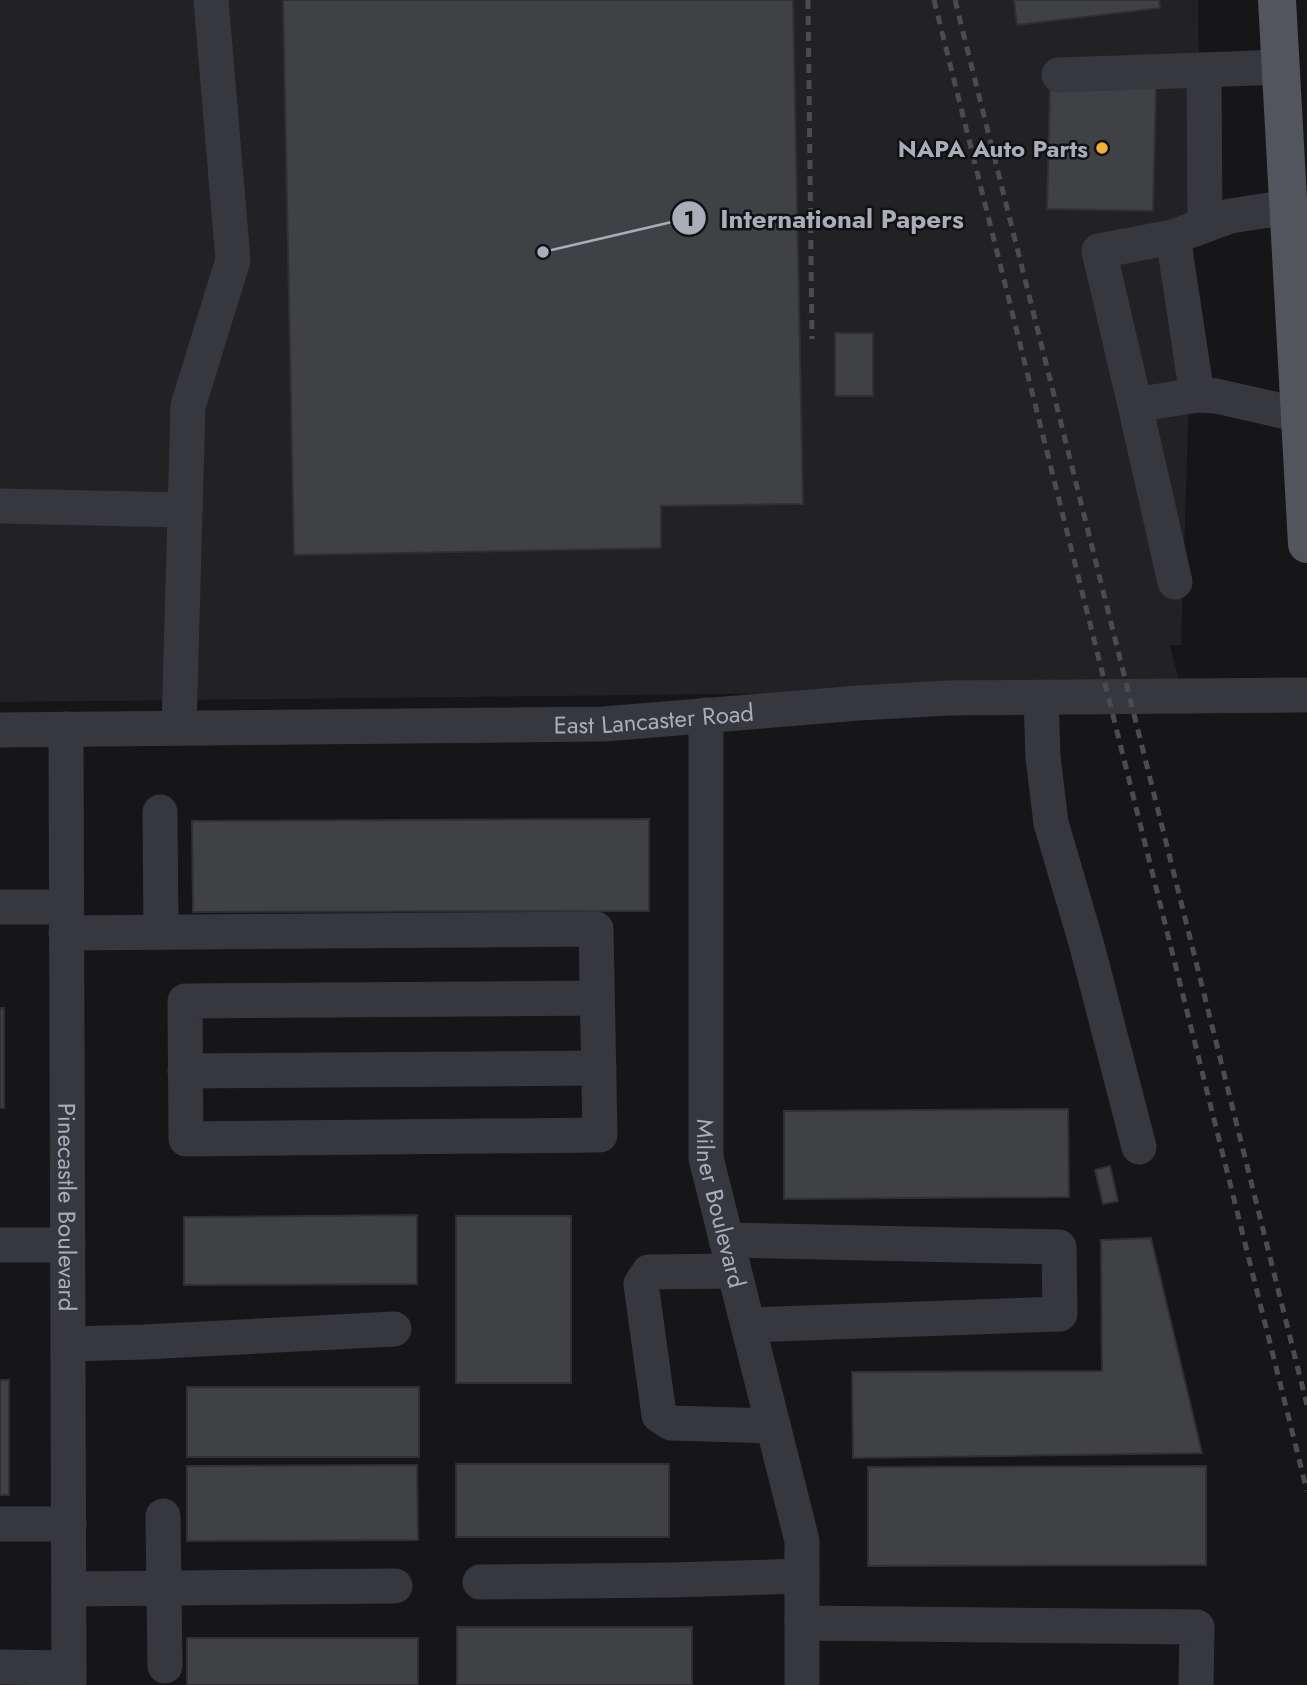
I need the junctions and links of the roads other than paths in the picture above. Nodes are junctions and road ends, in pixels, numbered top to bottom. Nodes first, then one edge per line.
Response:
1 (211, 0) edge
2 (1277, 0) edge
3 (1281, 66) junction
4 (1204, 69) junction
5 (1059, 75) dead end
6 (1289, 207) junction
7 (1205, 225) junction
8 (1173, 237) junction
9 (1198, 394) junction
10 (1135, 405) junction
11 (1303, 414) edge
12 (0, 506) edge
13 (185, 510) junction
14 (1307, 544) edge
15 (1175, 582) dead end
16 (1307, 695) edge
17 (1041, 697) junction
18 (706, 715) junction
19 (180, 728) junction
20 (66, 729) junction
21 (0, 730) edge
22 (160, 812) dead end
23 (0, 907) edge
24 (66, 920) junction
25 (161, 932) junction
26 (597, 998) junction
27 (599, 1068) junction
28 (185, 1070) junction
29 (1139, 1147) dead end
30 (0, 1245) edge
31 (68, 1245) junction
32 (730, 1255) junction
33 (748, 1325) junction
34 (394, 1329) dead end
35 (68, 1344) junction
36 (773, 1426) junction
37 (163, 1516) dead end
38 (0, 1524) edge
39 (69, 1524) junction
40 (802, 1576) junction
41 (480, 1582) dead end
42 (395, 1586) dead end
43 (164, 1588) junction
44 (69, 1589) junction
45 (802, 1623) junction
46 (165, 1666) dead end
47 (0, 1668) edge
48 (69, 1676) edge
49 (802, 1685) edge
50 (1196, 1685) edge

1 - 13 street
2 - 3 main road
3 - 4 street
3 - 6 main road
4 - 5 street
4 - 7 street
6 - 7 street
6 - 11 main road
7 - 8 street
8 - 9 street
8 - 10 street
9 - 10 street
9 - 11 street
10 - 15 street
11 - 14 main road
12 - 13 street
13 - 19 street
16 - 17 street, East Lancaster Road
17 - 18 street, East Lancaster Road
17 - 29 street
18 - 19 street, East Lancaster Road
18 - 32 street, Milner Boulevard
19 - 20 street, East Lancaster Road
20 - 21 street, East Lancaster Road
20 - 24 street, Pinecastle Boulevard
22 - 25 street
23 - 24 street
24 - 25 street
24 - 31 street, Pinecastle Boulevard
25 - 26 street
26 - 27 street
26 - 28 street
27 - 28 street
27 - 28 street
30 - 31 street
31 - 35 street, Pinecastle Boulevard
32 - 33 street, Milner Boulevard
32 - 33 street
32 - 36 street
33 - 36 street, Milner Boulevard
34 - 35 street
35 - 39 street, Pinecastle Boulevard
36 - 40 street, Milner Boulevard
37 - 43 street
38 - 39 street
39 - 44 street, Pinecastle Boulevard
40 - 41 street
40 - 45 street, Milner Boulevard
42 - 43 street
43 - 44 street
43 - 46 street
44 - 48 street, Pinecastle Boulevard
45 - 49 street, Milner Boulevard
45 - 50 street
47 - 48 street

